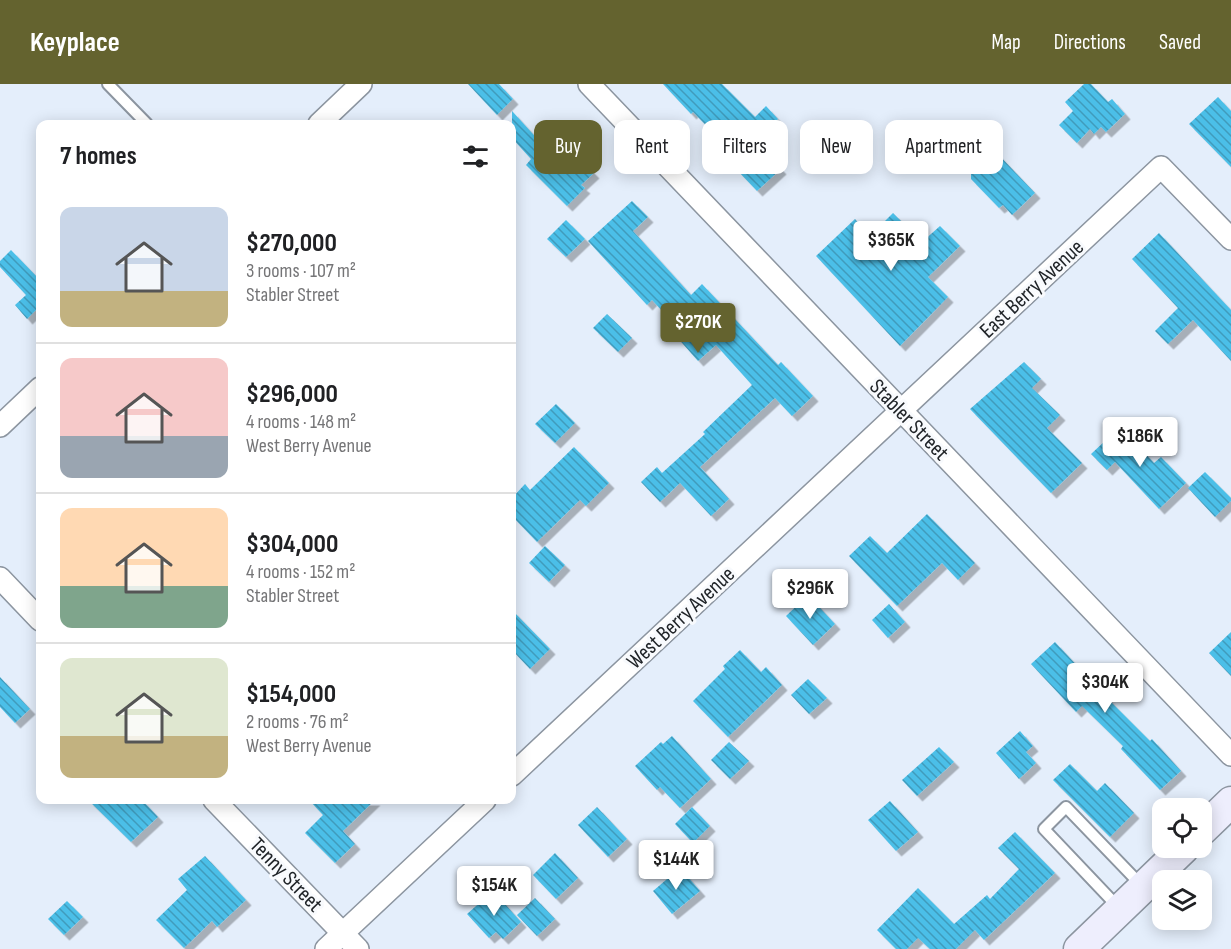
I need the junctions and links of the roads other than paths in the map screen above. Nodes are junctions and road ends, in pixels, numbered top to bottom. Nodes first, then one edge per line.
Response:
1 (108, 84) edge
2 (361, 84) edge
3 (589, 84) edge
4 (143, 120) edge
5 (323, 120) edge
6 (1231, 239) edge
7 (36, 392) edge
8 (900, 410) junction
9 (0, 426) edge
10 (0, 578) edge
11 (36, 616) edge
12 (1231, 755) edge
13 (516, 771) edge
14 (1231, 802) edge
15 (218, 804) edge
16 (481, 804) edge
17 (1212, 820) edge
18 (1173, 858) edge
19 (1143, 887) junction
20 (1120, 909) junction
21 (343, 933) junction
22 (326, 949) edge
23 (358, 949) edge
24 (1079, 949) edge

1 - 4 lane
2 - 5 street
3 - 8 street, Stabler Street
6 - 8 street, East Berry Avenue
7 - 9 street
8 - 12 street, Stabler Street
8 - 13 street, West Berry Avenue
10 - 11 street
14 - 17 street
15 - 21 street, Tenny Street
16 - 21 street
18 - 19 street
19 - 20 street
19 - 20 lane
20 - 24 street
21 - 22 street
21 - 23 street, Tenny Street

